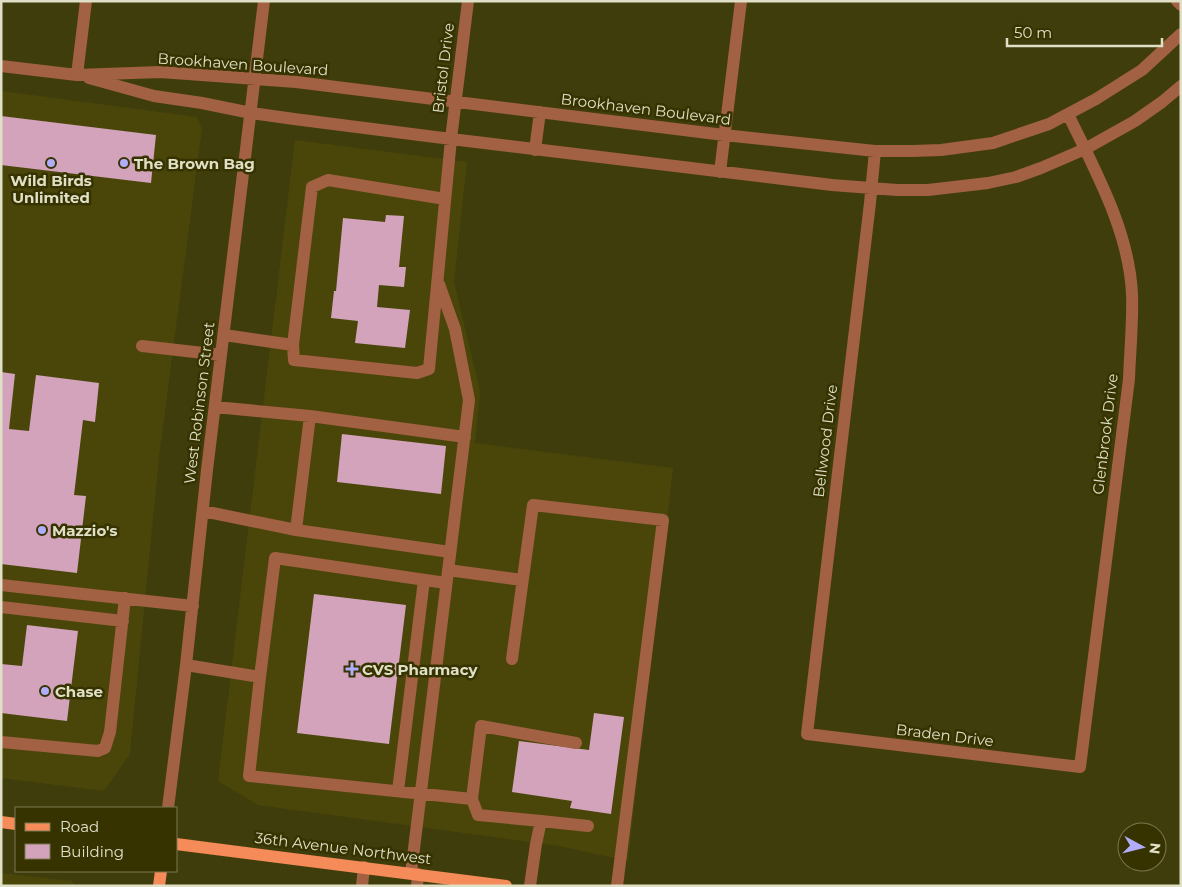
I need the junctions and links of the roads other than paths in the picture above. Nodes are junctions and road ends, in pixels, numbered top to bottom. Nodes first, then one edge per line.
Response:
1 (86, 1) edge
2 (264, 1) edge
3 (468, 1) edge
4 (741, 1) edge
5 (1177, 1) edge
6 (1181, 4) edge
7 (1181, 34) edge
8 (1, 66) edge
9 (77, 75) junction
10 (255, 78) junction
11 (1181, 86) edge
12 (456, 101) junction
13 (251, 112) junction
14 (540, 112) junction
15 (1068, 114) junction
16 (724, 135) junction
17 (451, 139) junction
18 (536, 150) junction
19 (1085, 150) junction
20 (875, 151) junction
21 (720, 172) junction
22 (871, 189) junction
23 (445, 199) junction
24 (438, 282) junction
25 (224, 335) junction
26 (293, 345) junction
27 (142, 346) dead end
28 (221, 355) junction
29 (215, 407) junction
30 (310, 416) junction
31 (465, 438) junction
32 (203, 510) junction
33 (296, 530) junction
34 (450, 552) junction
35 (447, 576) junction
36 (424, 580) junction
37 (522, 580) junction
38 (1, 584) edge
39 (125, 598) junction
40 (192, 606) junction
41 (1, 607) edge
42 (123, 622) junction
43 (512, 659) dead end
44 (186, 665) junction
45 (260, 677) junction
46 (806, 734) joint
47 (1, 742) edge
48 (576, 743) dead end
49 (1080, 767) joint
50 (398, 791) junction
51 (420, 793) junction
52 (472, 799) junction
53 (168, 807) edge
54 (541, 821) junction
55 (1, 822) edge
56 (15, 824) edge
57 (588, 826) dead end
58 (178, 844) edge
59 (364, 867) junction
60 (161, 872) edge
61 (415, 878) edge
62 (159, 886) edge
63 (362, 886) edge
64 (506, 886) edge
65 (530, 886) edge
66 (617, 886) edge

1 - 9 street
2 - 10 street, West Robinson Street
3 - 12 street, Bristol Drive
4 - 16 street
5 - 6 street
7 - 15 street, Brookhaven Boulevard
8 - 9 street, Brookhaven Boulevard
9 - 10 street, Brookhaven Boulevard
9 - 13 street, Brookhaven Boulevard
10 - 12 street, Brookhaven Boulevard
10 - 13 street, West Robinson Street
11 - 19 street, Brookhaven Boulevard
12 - 14 street, Brookhaven Boulevard
12 - 17 street, Bristol Drive
13 - 17 street, Brookhaven Boulevard
13 - 25 street, West Robinson Street
14 - 16 street, Brookhaven Boulevard
14 - 18 street
15 - 19 street, Glenbrook Drive
15 - 20 street, Brookhaven Boulevard
16 - 20 street, Brookhaven Boulevard
16 - 21 street
17 - 18 street, Brookhaven Boulevard
17 - 23 street, Bristol Drive
18 - 21 street, Brookhaven Boulevard
19 - 22 street, Brookhaven Boulevard
19 - 49 street, Glenbrook Drive
20 - 22 street, Bellwood Drive
21 - 22 street, Brookhaven Boulevard
22 - 46 street, Bellwood Drive
23 - 24 street, Bristol Drive
23 - 26 street
24 - 26 street, Bristol Drive
24 - 31 street
25 - 26 street
25 - 28 street, West Robinson Street
27 - 28 street
28 - 29 street, West Robinson Street
29 - 30 street
29 - 32 street, West Robinson Street
30 - 31 street
30 - 33 street
31 - 34 street
32 - 33 street
32 - 40 street, West Robinson Street
33 - 34 street
34 - 35 street
35 - 36 street
35 - 37 street
35 - 51 street
36 - 45 street
36 - 50 street
37 - 43 street
37 - 66 street
38 - 39 street
39 - 40 street
39 - 42 street
40 - 44 street, West Robinson Street
41 - 42 street
42 - 47 street
44 - 45 street
44 - 53 street, West Robinson Street
45 - 50 street
46 - 49 street, Braden Drive
48 - 52 street
50 - 51 street
51 - 52 street
51 - 61 street
52 - 54 street
54 - 57 street
54 - 65 street
55 - 56 main road
58 - 59 main road, 36th Avenue Northwest
59 - 61 main road, 36th Avenue Northwest
59 - 63 street
60 - 62 main road
61 - 64 main road, 36th Avenue Northwest

